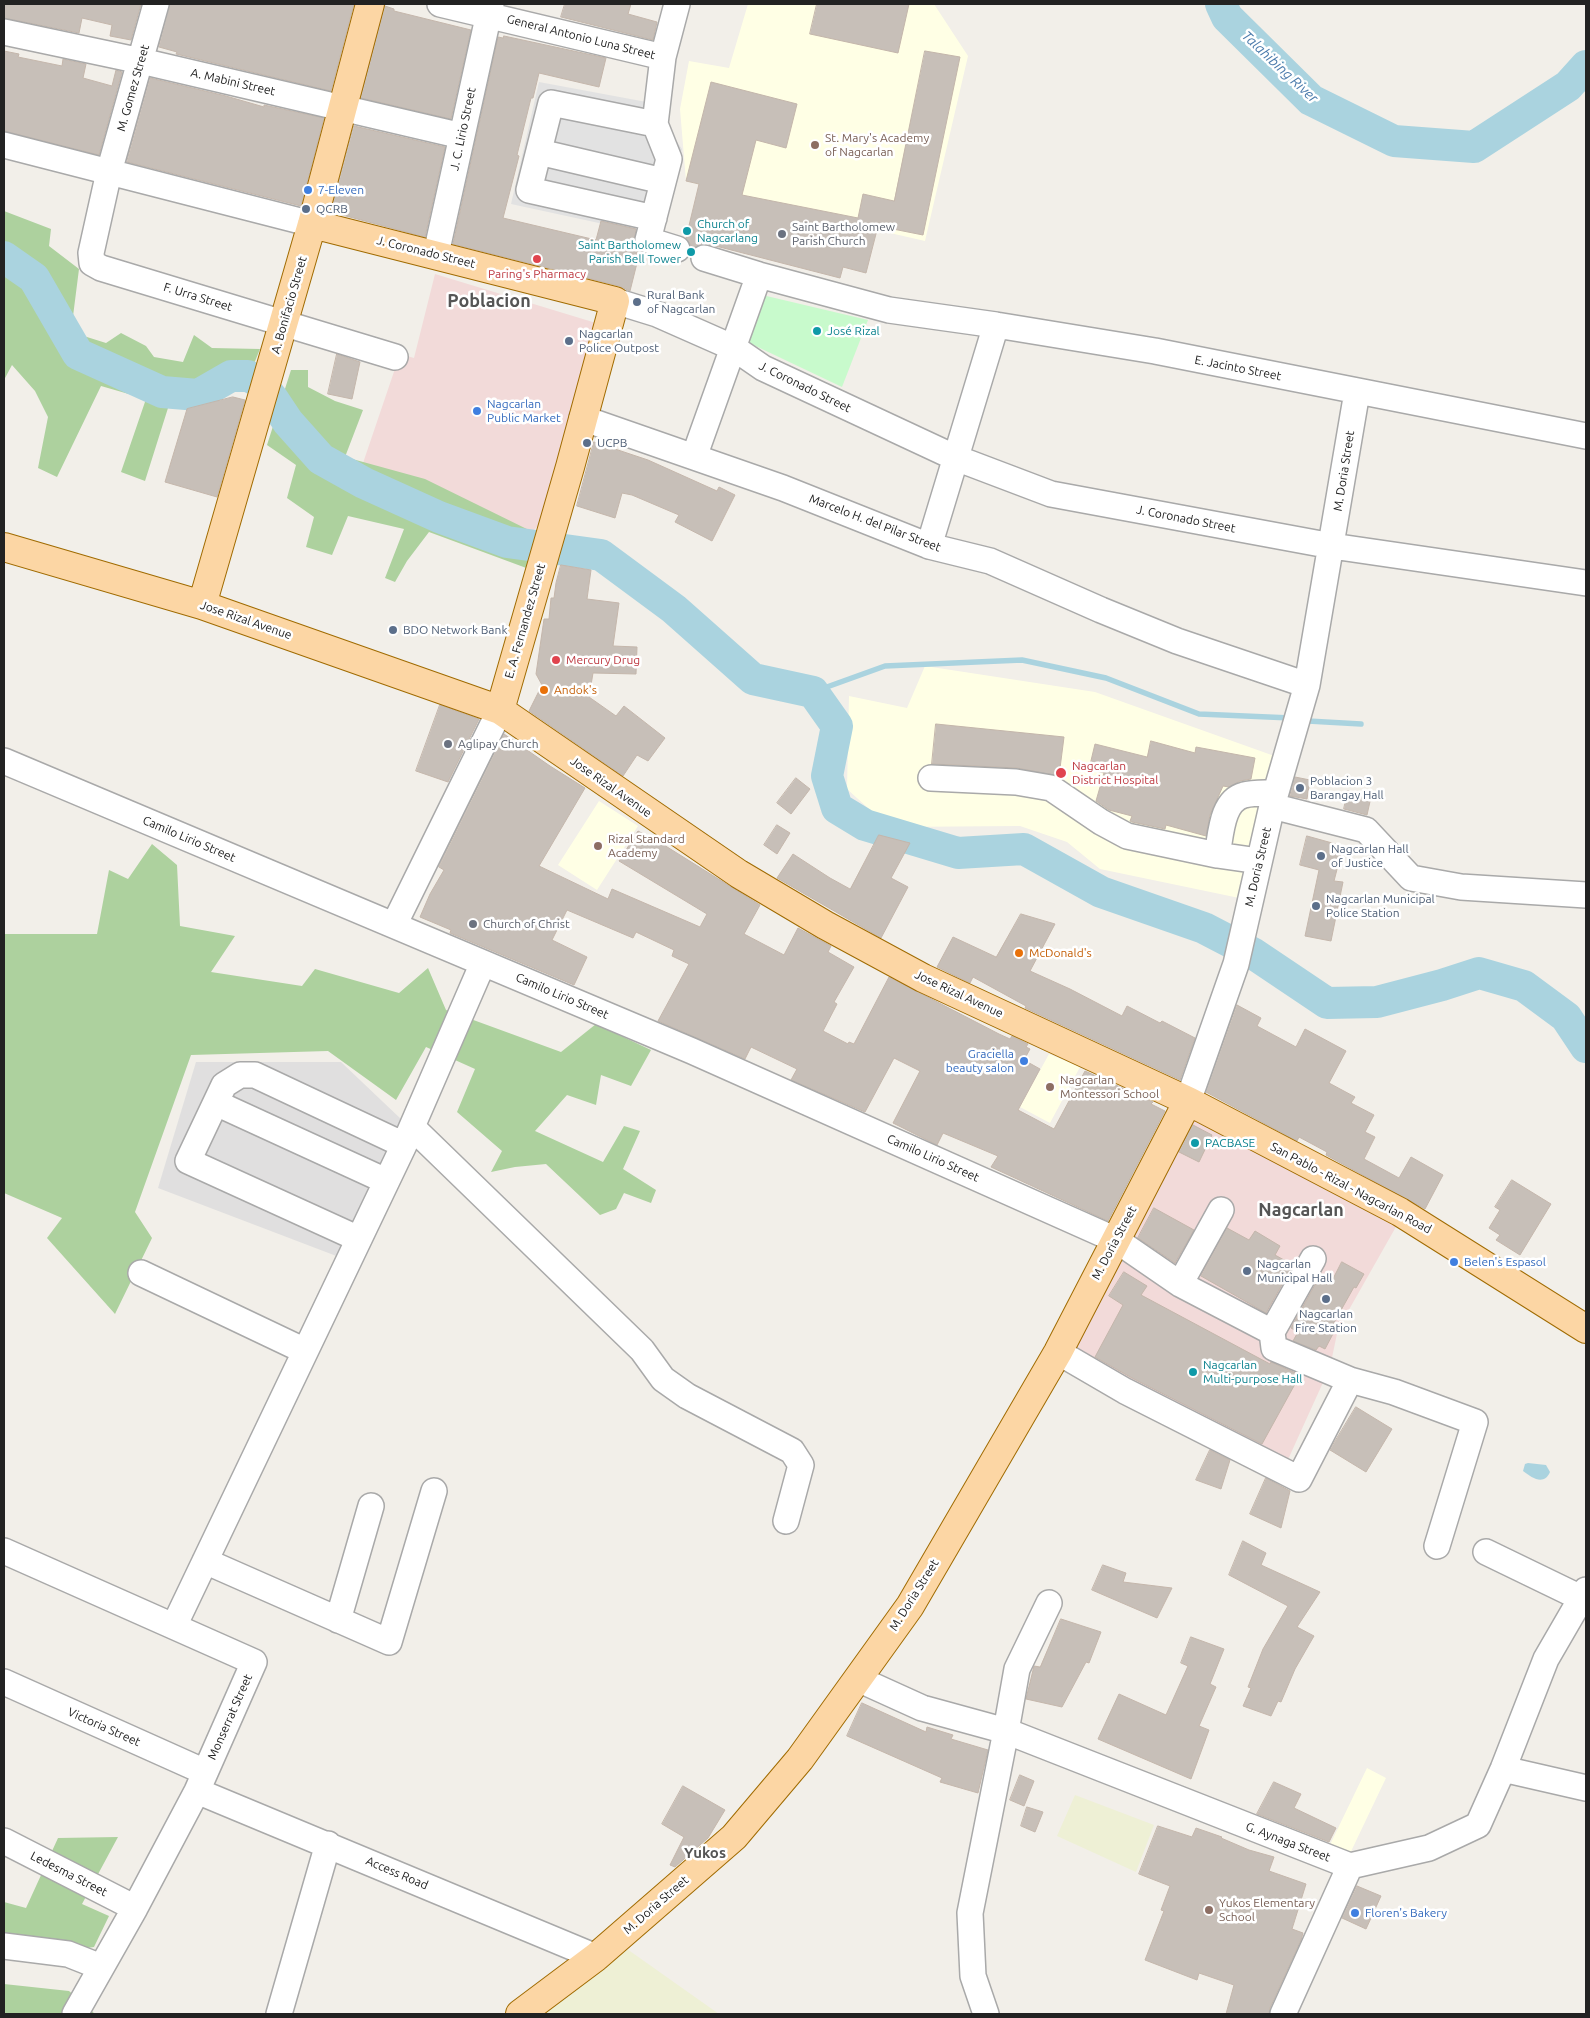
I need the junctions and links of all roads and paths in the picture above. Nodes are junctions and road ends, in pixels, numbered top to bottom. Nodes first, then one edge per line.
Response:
1 (156, 4) edge
2 (370, 4) edge
3 (440, 4) edge
4 (678, 4) edge
5 (489, 9) edge
6 (4, 32) edge
7 (663, 57) junction
8 (141, 61) junction
9 (342, 107) junction
10 (655, 124) junction
11 (462, 136) junction
12 (4, 144) edge
13 (539, 152) junction
14 (109, 172) junction
15 (663, 181) junction
16 (654, 218) junction
17 (312, 224) junction
18 (677, 249) dead end
19 (436, 254) junction
20 (704, 258) dead end
21 (759, 275) junction
22 (615, 300) junction
23 (284, 323) junction
24 (996, 324) junction
25 (734, 348) junction
26 (395, 357) dead end
27 (1357, 392) junction
28 (582, 418) junction
29 (1586, 436) edge
30 (694, 457) junction
31 (956, 458) junction
32 (4, 546) edge
33 (929, 546) junction
34 (1332, 546) junction
35 (1586, 583) edge
36 (202, 605) junction
37 (1307, 685) junction
38 (500, 710) junction
39 (4, 760) edge
40 (931, 778) dead end
41 (1274, 800) junction
42 (1217, 855) junction
43 (1259, 861) junction
44 (1586, 895) edge
45 (394, 924) junction
46 (483, 964) junction
47 (1188, 1101) junction
48 (216, 1103) junction
49 (408, 1136) junction
50 (386, 1181) junction
51 (1220, 1210) dead end
52 (359, 1240) junction
53 (1116, 1240) junction
54 (1314, 1260) dead end
55 (141, 1273) dead end
56 (1180, 1284) junction
57 (1586, 1329) edge
58 (1272, 1332) junction
59 (305, 1350) junction
60 (1058, 1352) junction
61 (1350, 1380) junction
62 (434, 1491) dead end
63 (371, 1506) dead end
64 (786, 1521) dead end
65 (1437, 1546) dead end
66 (4, 1551) edge
67 (1486, 1552) dead end
68 (204, 1561) junction
69 (1584, 1594) edge
70 (1048, 1604) dead end
71 (338, 1620) junction
72 (174, 1626) junction
73 (858, 1679) junction
74 (4, 1682) edge
75 (1006, 1731) junction
76 (1503, 1769) junction
77 (201, 1781) junction
78 (1586, 1788) edge
79 (4, 1841) edge
80 (328, 1844) junction
81 (1350, 1866) junction
82 (135, 1908) junction
83 (4, 1946) edge
84 (596, 1957) junction
85 (101, 1967) junction
86 (75, 2014) edge
87 (279, 2014) edge
88 (520, 2014) edge
89 (986, 2014) edge
90 (1284, 2014) edge

1 - 8 street, M. Gomez Street
2 - 9 main road, A. Bonifacio Street
3 - 5 street, General Antonio Luna Street
4 - 7 street
5 - 7 street, General Antonio Luna Street
5 - 11 street, J. C. Lirio Street
6 - 8 street, A. Mabini Street
7 - 10 street
8 - 9 street, A. Mabini Street
8 - 14 street, M. Gomez Street
9 - 11 street, A. Mabini Street
9 - 17 main road, A. Bonifacio Street
10 - 13 street
10 - 15 street
11 - 19 street, J. C. Lirio Street
12 - 14 street, J. Coronado Street
13 - 15 street
13 - 16 street
14 - 17 street, J. Coronado Street
14 - 23 street, F. Urra Street
15 - 16 street
16 - 18 street
17 - 19 main road, J. Coronado Street
17 - 23 main road, A. Bonifacio Street
19 - 22 main road, J. Coronado Street
20 - 21 street, E. Jacinto Street
21 - 24 street, E. Jacinto Street
21 - 25 street
22 - 25 street, J. Coronado Street
22 - 28 main road, E. A. Fernandez Street
23 - 26 street, F. Urra Street
23 - 36 main road, A. Bonifacio Street
24 - 27 street, E. Jacinto Street
24 - 31 street
25 - 30 street
25 - 31 street, J. Coronado Street
27 - 29 street, E. Jacinto Street
27 - 34 street, M. Doria Street
28 - 30 street, Marcelo H. del Pilar Street
28 - 38 main road, E. A. Fernandez Street
30 - 33 street, Marcelo H. del Pilar Street
31 - 33 street
31 - 34 street, J. Coronado Street
32 - 36 main road, Jose Rizal Avenue
33 - 37 street, Marcelo H. del Pilar Street
34 - 35 street, J. Coronado Street
34 - 37 street, M. Doria Street
36 - 38 main road, Jose Rizal Avenue
37 - 41 street, M. Doria Street
38 - 45 street, E. A. Fernandez Street
38 - 47 main road, Jose Rizal Avenue
39 - 45 street, Camilo Lirio Street
40 - 42 street
41 - 42 street
41 - 43 street, M. Doria Street
41 - 44 street
42 - 43 street
43 - 47 street, M. Doria Street
45 - 46 street, Camilo Lirio Street
46 - 49 street
46 - 53 street, Camilo Lirio Street
47 - 53 main road, M. Doria Street
47 - 57 main road, San Pablo - Rizal - Nagcarlan Road
48 - 49 street
48 - 50 street
48 - 52 street
49 - 50 street
49 - 64 street
50 - 52 street
51 - 56 street
52 - 59 street
53 - 56 street, Camilo Lirio Street
53 - 60 main road, M. Doria Street
54 - 58 street
55 - 59 street
56 - 58 street, Camilo Lirio Street
58 - 61 street
59 - 68 street
60 - 61 street
60 - 73 main road, M. Doria Street
61 - 65 street
62 - 71 street
63 - 71 street
66 - 72 street, Monserrat Street
67 - 69 street
68 - 71 street
68 - 72 street
69 - 76 street
70 - 75 street
72 - 77 street, Monserrat Street
73 - 75 street, G. Aynaga Street
73 - 84 main road, M. Doria Street
74 - 77 street, Victoria Street
75 - 81 street, G. Aynaga Street
75 - 89 street
76 - 78 street
76 - 81 street
77 - 80 street, Access Road
77 - 82 street, Monserrat Street
79 - 82 street, Ledesma Street
80 - 84 street, Access Road
80 - 87 street
81 - 90 street
82 - 85 street, Monserrat Street
83 - 85 street
84 - 88 main road, M. Doria Street
85 - 86 street, Monserrat Street

